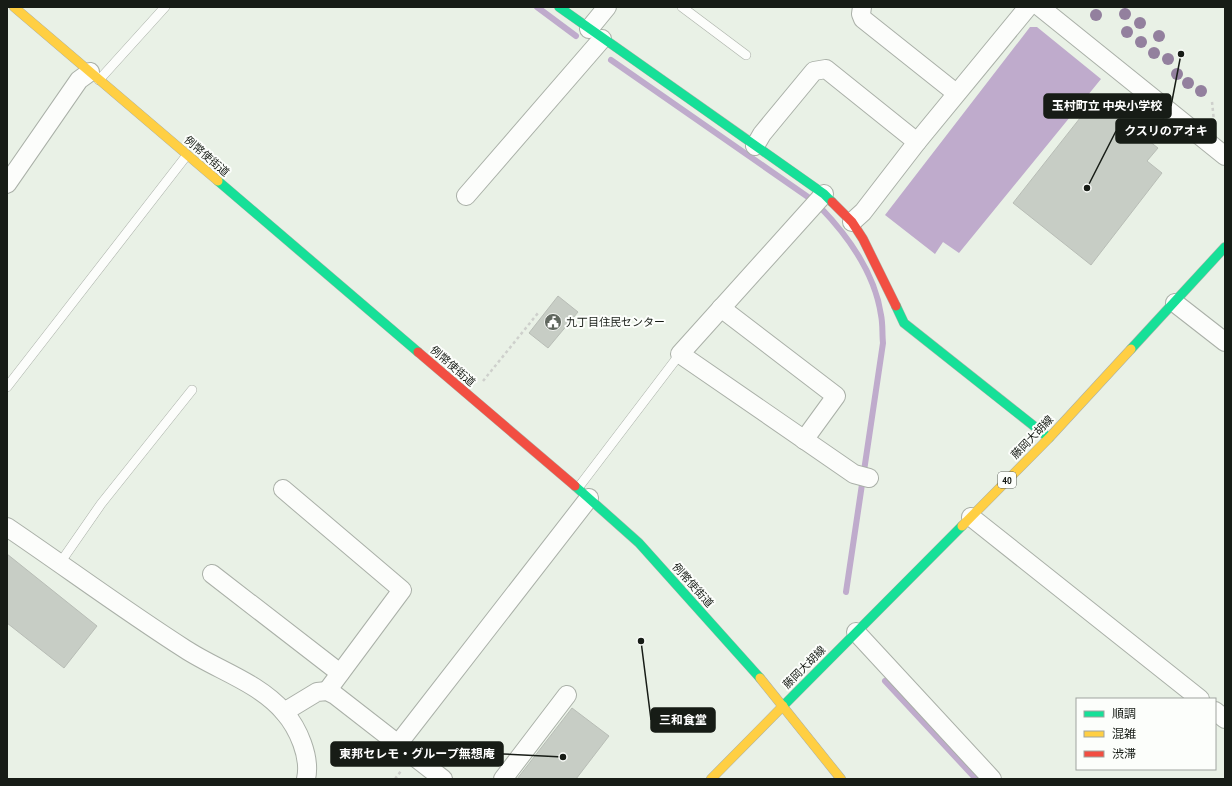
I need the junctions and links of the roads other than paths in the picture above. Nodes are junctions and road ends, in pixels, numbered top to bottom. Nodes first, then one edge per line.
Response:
1 (14, 7) edge
2 (165, 7) edge
3 (559, 7) edge
4 (607, 7) edge
5 (682, 7) edge
6 (862, 7) edge
7 (1028, 7) edge
8 (1040, 7) edge
9 (595, 34) junction
10 (746, 55) dead end
11 (95, 76) junction
12 (956, 94) junction
13 (917, 142) junction
14 (755, 146) junction
15 (187, 155) junction
16 (1225, 156) edge
17 (7, 184) edge
18 (824, 194) junction
19 (466, 196) dead end
20 (852, 222) junction
21 (1225, 247) edge
22 (1175, 303) junction
23 (721, 308) junction
24 (1225, 342) edge
25 (680, 354) junction
26 (7, 387) edge
27 (192, 390) dead end
28 (1049, 438) junction
29 (804, 440) junction
30 (861, 476) dead end
31 (283, 489) dead end
32 (583, 493) junction
33 (971, 517) junction
34 (7, 527) edge
35 (60, 563) junction
36 (212, 574) dead end
37 (856, 632) junction
38 (340, 673) junction
39 (327, 691) junction
40 (568, 695) dead end
41 (1199, 698) edge
42 (782, 706) junction
43 (284, 712) junction
44 (1216, 712) edge
45 (1225, 719) edge
46 (398, 744) junction
47 (306, 779) edge
48 (443, 779) edge
49 (503, 779) edge
50 (711, 779) edge
51 (841, 779) edge
52 (992, 779) edge

1 - 11 main road, 例幣使街道
2 - 11 lane
3 - 9 main road
4 - 9 street
5 - 10 lane
6 - 12 street
7 - 12 street
8 - 16 street
9 - 14 main road
9 - 19 street
11 - 15 main road, 例幣使街道
11 - 17 street
12 - 13 street
13 - 14 street
13 - 20 street
14 - 18 main road
15 - 26 lane
15 - 32 main road, 例幣使街道
18 - 20 main road
18 - 23 street
20 - 28 main road
21 - 22 main road, 藤岡大胡線 / 40
22 - 24 street
22 - 28 main road, 藤岡大胡線 / 40
23 - 25 street
23 - 29 street
25 - 29 street
25 - 32 lane
27 - 35 lane
28 - 33 main road, 藤岡大胡線 / 40
29 - 30 street
31 - 38 street
32 - 42 main road, 例幣使街道
32 - 46 street
33 - 37 main road, 藤岡大胡線 / 40
33 - 41 street
34 - 35 street
35 - 43 street
36 - 38 street
37 - 42 main road, 藤岡大胡線 / 40
37 - 52 street
38 - 39 street
39 - 43 street
39 - 46 street
40 - 49 street
42 - 50 main road, 藤岡大胡線
42 - 51 main road, 例幣使街道
43 - 47 street
44 - 45 street
46 - 48 street

